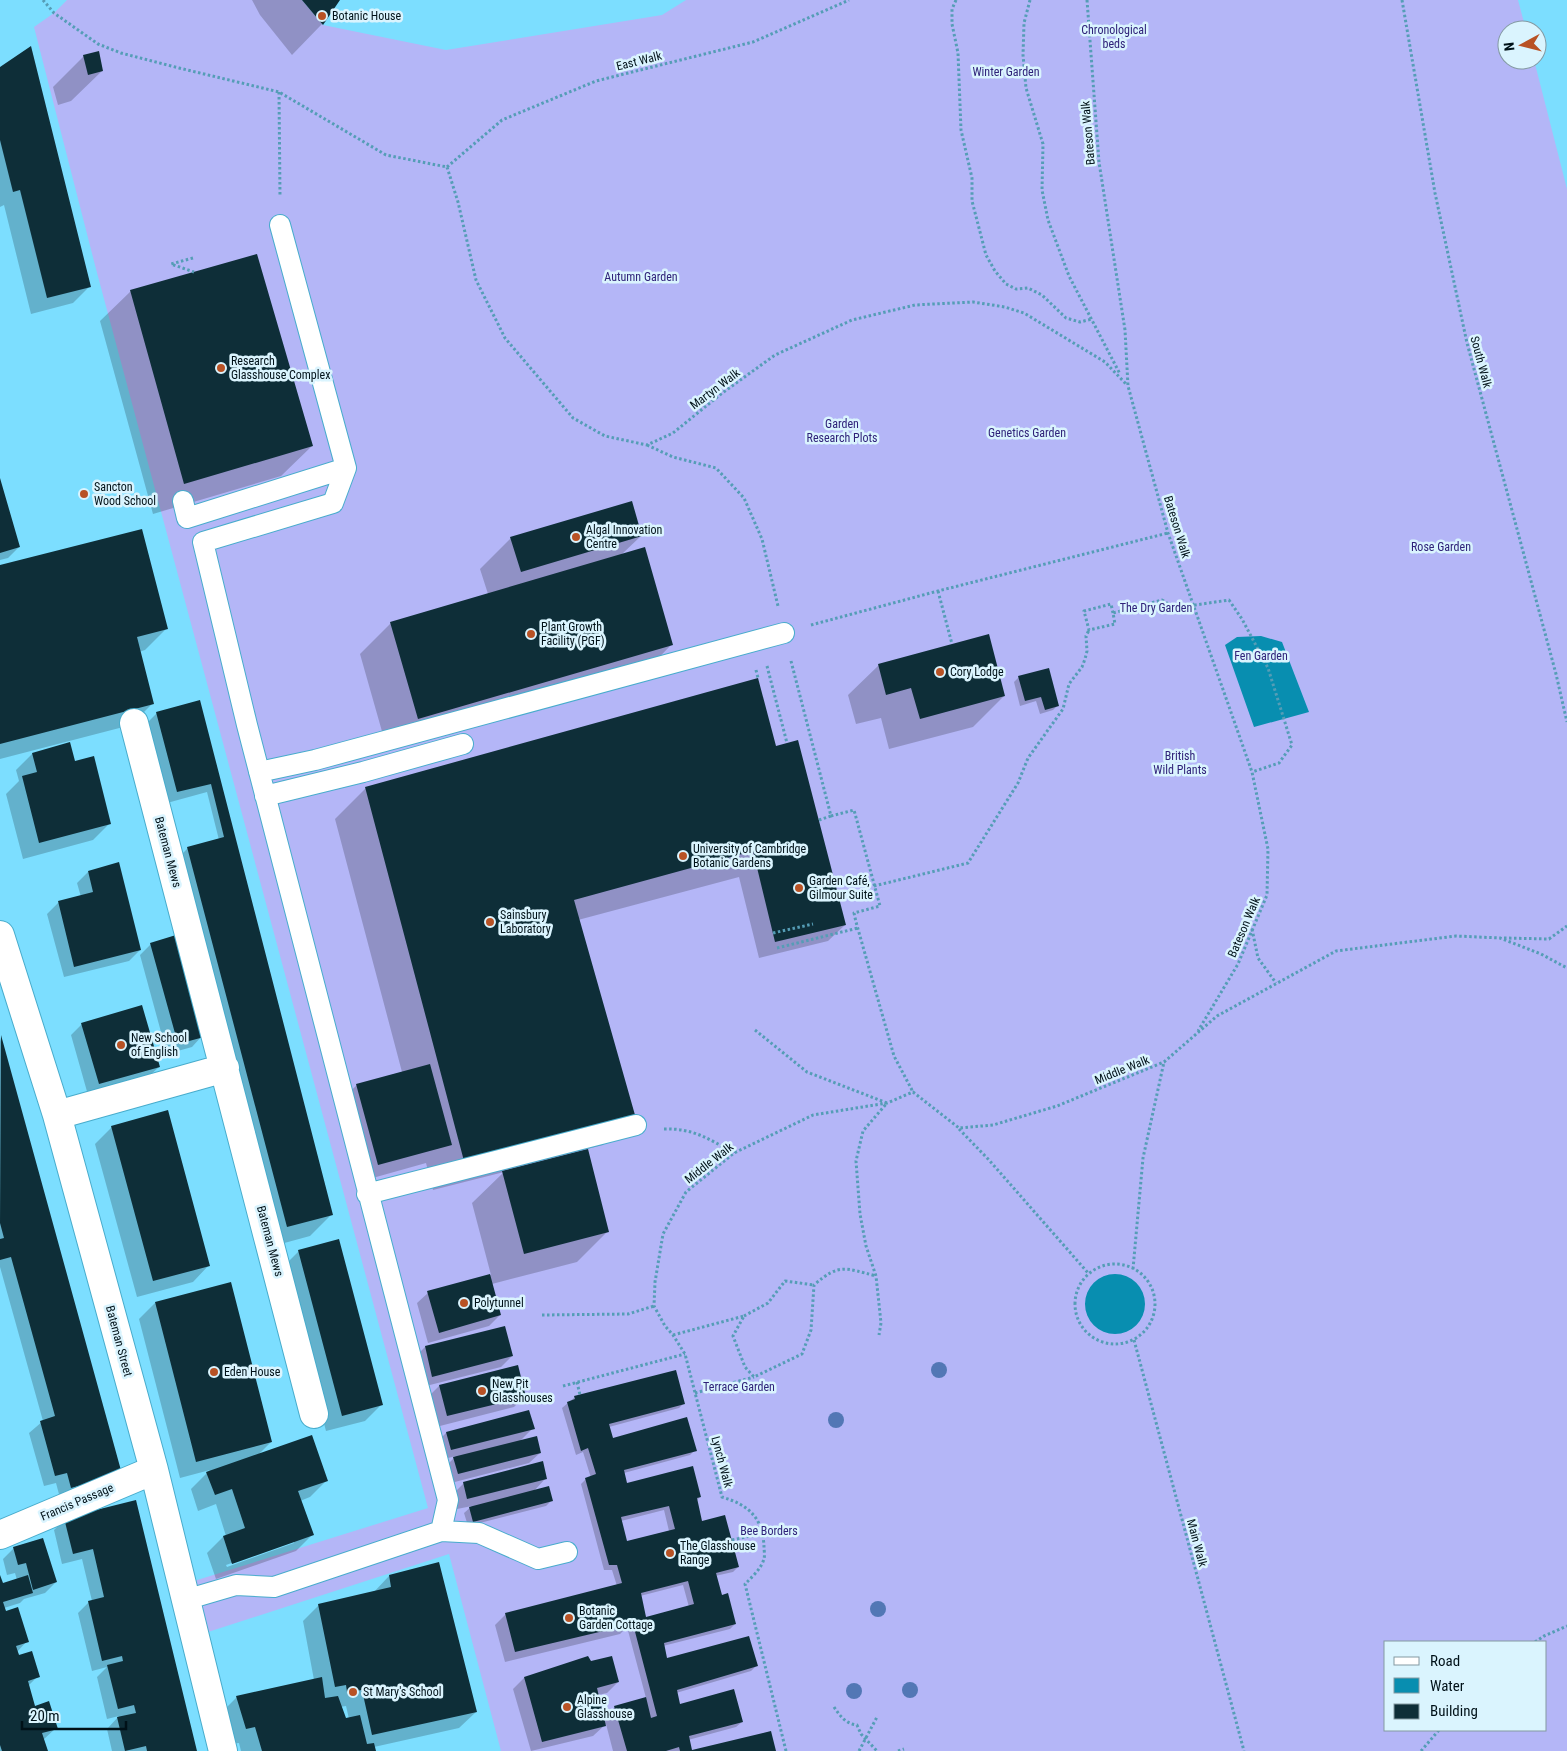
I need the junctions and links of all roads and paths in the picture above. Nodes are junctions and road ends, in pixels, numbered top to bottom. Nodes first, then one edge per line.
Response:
1 (43, 0) edge
2 (849, 0) edge
3 (956, 0) edge
4 (1030, 0) edge
5 (1086, 0) edge
6 (1402, 0) edge
7 (279, 92) junction
8 (447, 167) junction
9 (280, 225) joint
10 (193, 258) dead end
11 (194, 272) dead end
12 (1092, 319) junction
13 (1122, 378) junction
14 (1128, 386) junction
15 (647, 445) junction
16 (346, 468) junction
17 (183, 501) dead end
18 (1168, 533) junction
19 (938, 591) junction
20 (1193, 606) junction
21 (1112, 613) junction
22 (1089, 630) junction
23 (784, 632) junction
24 (760, 639) junction
25 (952, 644) dead end
26 (1567, 722) edge
27 (134, 723) dead end
28 (787, 743) dead end
29 (463, 744) dead end
30 (259, 772) junction
31 (1252, 772) junction
32 (266, 796) junction
33 (831, 816) junction
34 (819, 820) dead end
35 (874, 886) junction
36 (813, 924) dead end
37 (1567, 926) edge
38 (858, 928) junction
39 (1252, 929) junction
40 (773, 933) dead end
41 (0, 935) edge
42 (1500, 938) junction
43 (777, 948) dead end
44 (1567, 968) edge
45 (1276, 983) junction
46 (755, 1030) dead end
47 (1196, 1034) junction
48 (1164, 1062) junction
49 (225, 1068) junction
50 (913, 1092) junction
51 (887, 1102) junction
52 (57, 1115) junction
53 (636, 1125) joint
54 (958, 1128) junction
55 (734, 1153) junction
56 (367, 1194) junction
57 (1134, 1269) junction
58 (1089, 1274) junction
59 (876, 1276) junction
60 (814, 1285) junction
61 (654, 1306) junction
62 (542, 1315) dead end
63 (744, 1316) junction
64 (673, 1335) junction
65 (879, 1335) dead end
66 (1134, 1340) junction
67 (685, 1354) junction
68 (754, 1377) junction
69 (577, 1382) junction
70 (563, 1386) dead end
71 (695, 1393) junction
72 (580, 1395) dead end
73 (314, 1414) dead end
74 (154, 1470) junction
75 (441, 1530) junction
76 (764, 1533) junction
77 (0, 1535) edge
78 (732, 1540) dead end
79 (567, 1552) dead end
80 (185, 1600) junction
81 (1567, 1626) edge
82 (1536, 1641) edge
83 (834, 1707) dead end
84 (877, 1717) dead end
85 (1438, 1731) edge
86 (865, 1739) junction
87 (904, 1749) dead end
88 (223, 1751) edge
89 (786, 1751) edge
90 (859, 1751) edge
91 (877, 1751) edge
92 (898, 1751) edge
93 (1244, 1751) edge
94 (1420, 1751) edge

1 - 7 path
2 - 8 path, East Walk
3 - 12 path
4 - 12 path
5 - 14 path, Bateson Walk
6 - 26 path, South Walk
7 - 8 path
7 - 9 path
8 - 15 path
9 - 16 lane
10 - 11 path
12 - 13 path
13 - 14 path, Martyn Walk
13 - 15 path, Martyn Walk
14 - 18 path, Bateson Walk
15 - 23 path
16 - 17 lane
16 - 30 lane
18 - 19 path
18 - 20 path, Bateson Walk
19 - 23 path
19 - 25 path
20 - 21 path
20 - 31 path, Bateson Walk
20 - 31 path
21 - 22 path
21 - 22 path
22 - 35 path
23 - 24 lane
23 - 33 path
24 - 28 path
24 - 30 lane
27 - 49 street, Bateman Mews
29 - 32 lane
30 - 32 lane
31 - 39 path, Bateson Walk
32 - 56 lane
33 - 34 path
33 - 35 path
35 - 38 path
36 - 40 path
37 - 42 path
38 - 43 path
38 - 50 path
39 - 45 path
39 - 47 path, Bateson Walk
41 - 52 street, Bateman Street
42 - 44 path, Middle Walk
42 - 45 path, Middle Walk
45 - 47 path, Middle Walk
46 - 51 path
47 - 48 path, Middle Walk
48 - 54 path, Middle Walk
48 - 57 path
49 - 52 street
49 - 73 street, Bateman Mews
50 - 51 path, Middle Walk
50 - 54 path
51 - 55 path, Middle Walk
51 - 59 path
52 - 74 street, Bateman Street
53 - 55 path
53 - 56 lane
54 - 58 path
55 - 61 path, Middle Walk
56 - 75 lane
57 - 58 path
57 - 66 path
58 - 66 path
59 - 60 path
59 - 65 path
60 - 63 path
60 - 68 path
61 - 62 path
61 - 64 path, Lynch Walk
63 - 64 path
63 - 68 path
64 - 67 path, Lynch Walk
66 - 93 path, Main Walk
67 - 69 path
67 - 71 path, Lynch Walk
68 - 71 path
69 - 70 path
69 - 72 path
71 - 76 path, Lynch Walk
74 - 77 street, Francis Passage
74 - 80 street, Bateman Street
75 - 79 lane
75 - 80 lane
76 - 78 path
76 - 89 path
80 - 88 street, Bateman Street
81 - 82 path
83 - 86 path
84 - 86 path
85 - 94 path
86 - 90 path
86 - 91 path
87 - 92 path

